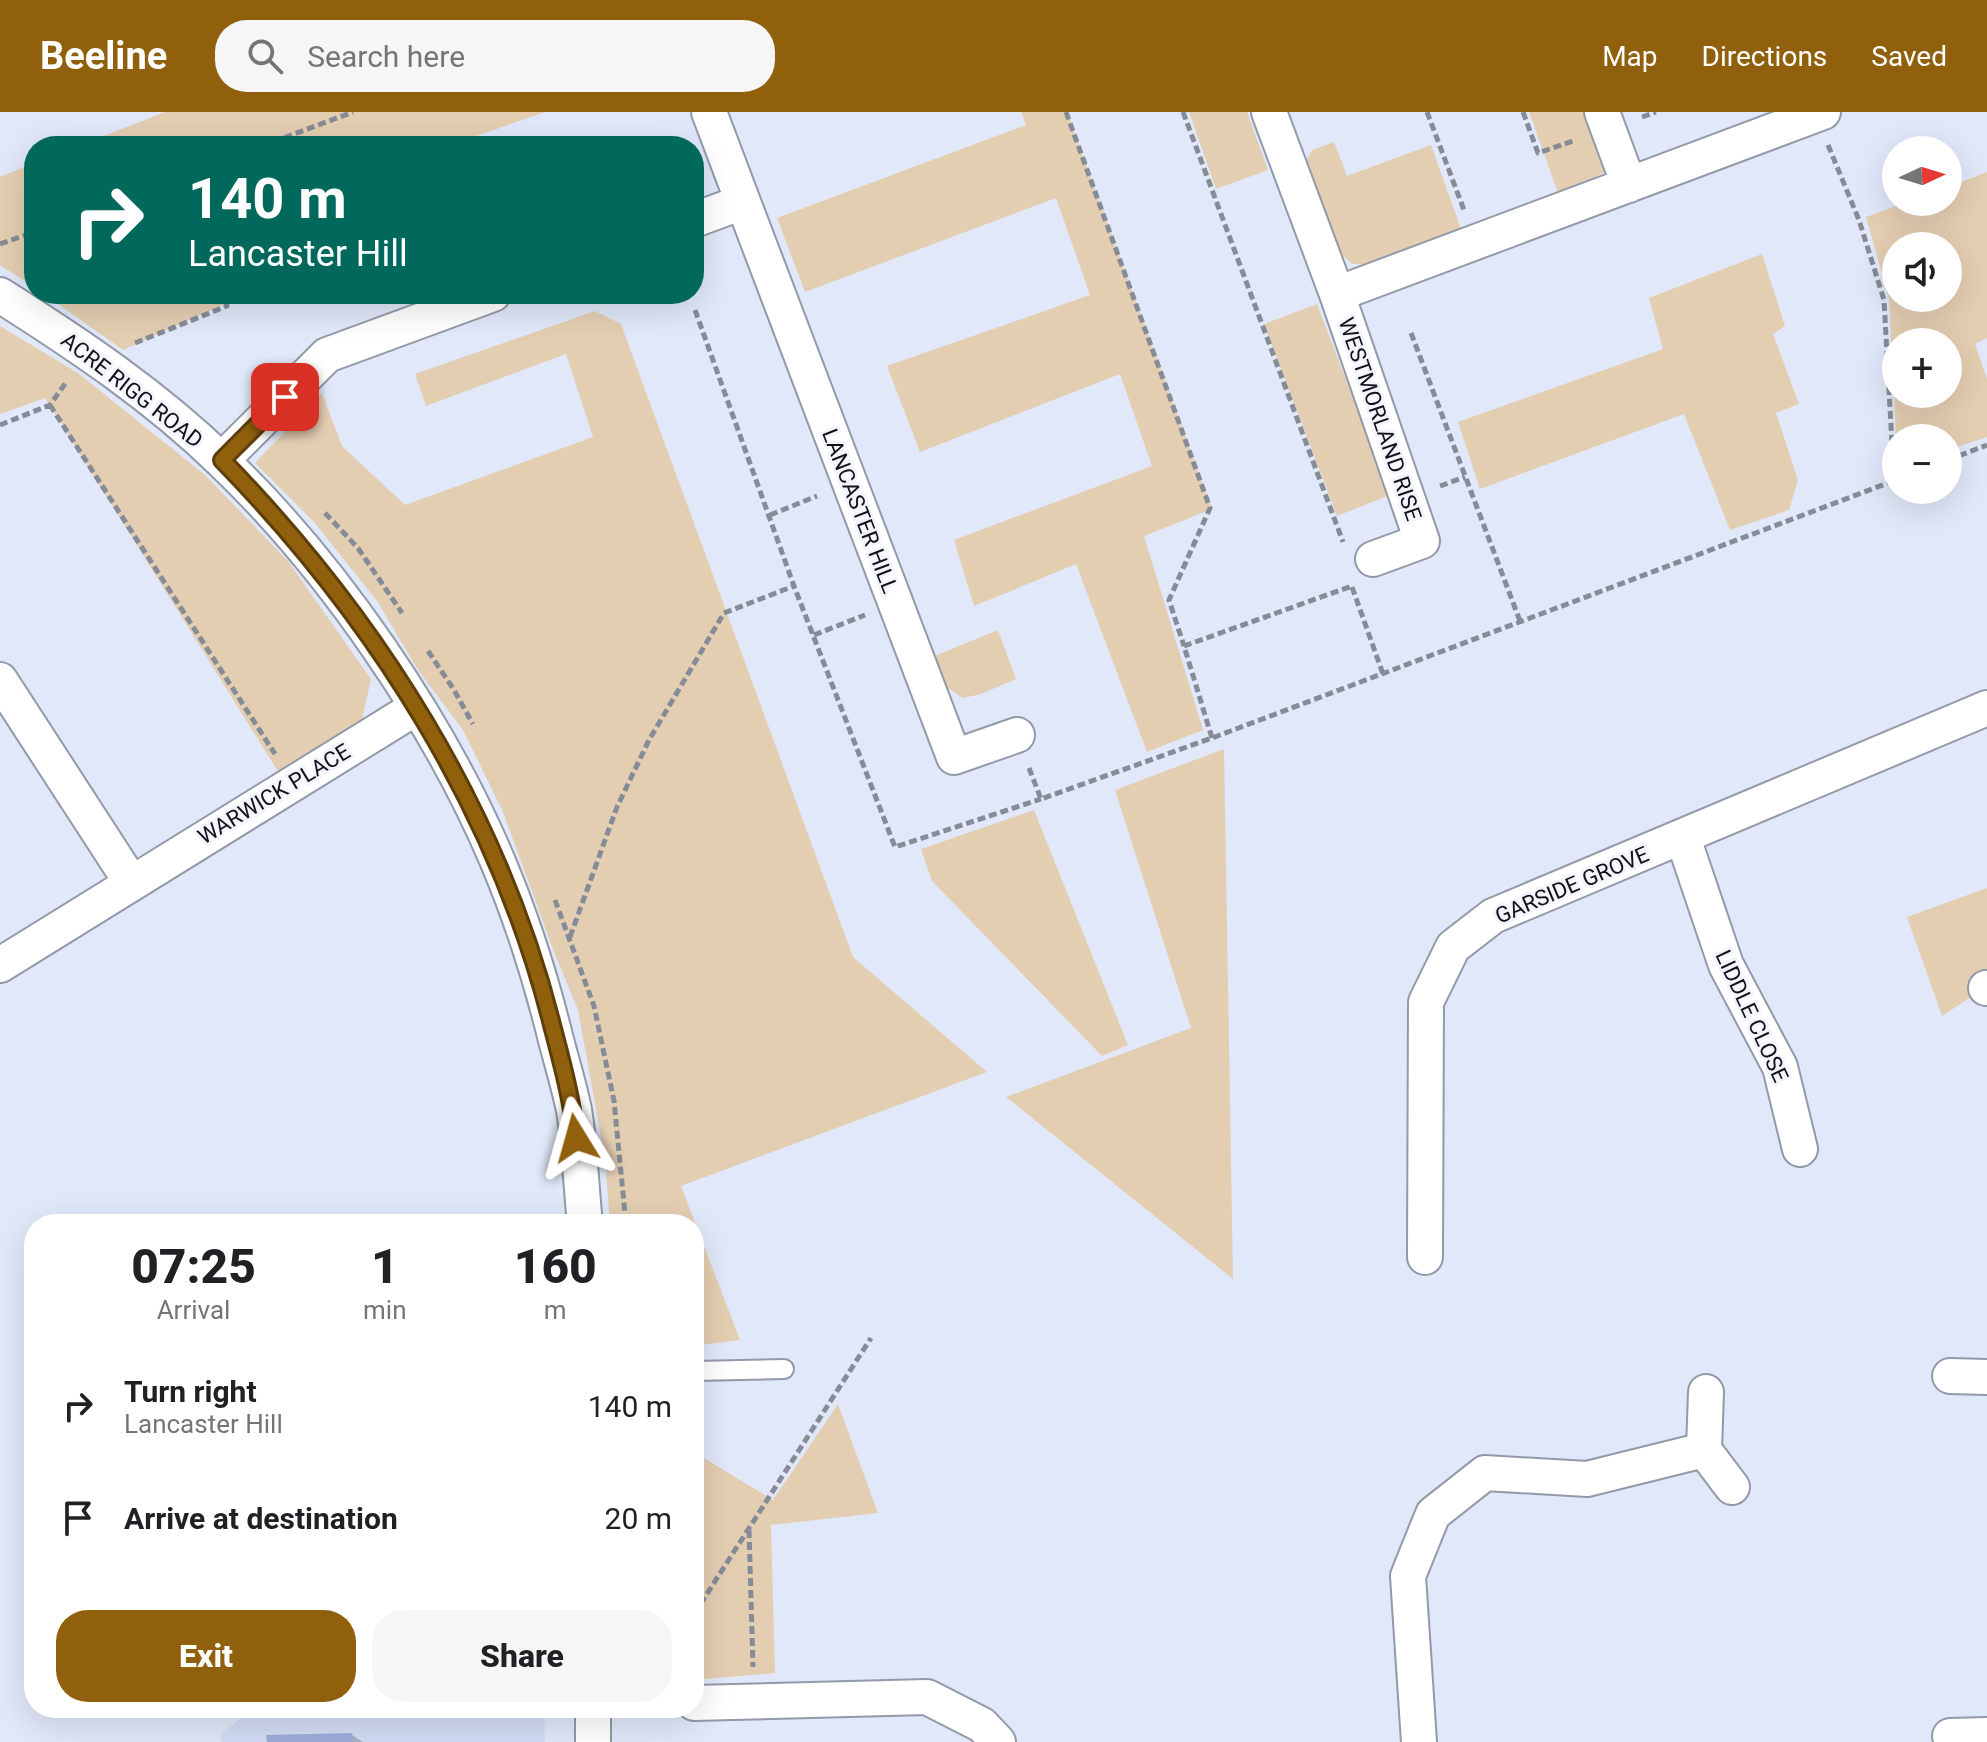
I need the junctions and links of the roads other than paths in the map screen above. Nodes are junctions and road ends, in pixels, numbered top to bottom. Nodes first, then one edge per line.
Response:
1 (709, 112) edge
2 (1269, 112) edge
3 (1819, 113) edge
4 (1606, 121) edge
5 (1629, 185) junction
6 (743, 202) junction
7 (704, 216) edge
8 (1337, 294) junction
9 (0, 295) edge
10 (466, 304) edge
11 (222, 460) junction
12 (1373, 559) road end
13 (0, 680) edge
14 (417, 707) junction
15 (1987, 708) edge
16 (1017, 735) road end
17 (1683, 838) junction
18 (131, 882) junction
19 (0, 965) edge
20 (1800, 1149) dead end
21 (584, 1214) edge
22 (1425, 1257) dead end
23 (784, 1369) dead end
24 (704, 1371) edge
25 (1950, 1376) dead end
26 (1987, 1377) edge
27 (1706, 1392) dead end
28 (1704, 1450) junction
29 (1732, 1487) dead end
30 (704, 1703) edge
31 (593, 1718) edge
32 (1987, 1735) edge
33 (1950, 1736) dead end
34 (593, 1742) edge
35 (998, 1742) edge
36 (1419, 1742) edge

1 - 6 street, LANCASTER HILL
2 - 8 street, WESTMORLAND RISE
3 - 5 street, WESTMORLAND RISE
4 - 5 street
5 - 8 street, WESTMORLAND RISE
6 - 7 street
6 - 16 street, LANCASTER HILL
8 - 12 street, WESTMORLAND RISE
9 - 11 street, ACRE RIGG ROAD
10 - 11 street
11 - 14 street, ACRE RIGG ROAD
13 - 18 street
14 - 18 street, WARWICK PLACE
14 - 21 street, ACRE RIGG ROAD
15 - 17 street, GARSIDE GROVE
17 - 20 street, LIDDLE CLOSE
17 - 22 street, GARSIDE GROVE
18 - 19 street, WARWICK PLACE
23 - 24 lane
25 - 26 street
27 - 28 street
28 - 29 street
28 - 36 street
30 - 35 street
31 - 34 street
32 - 33 street

